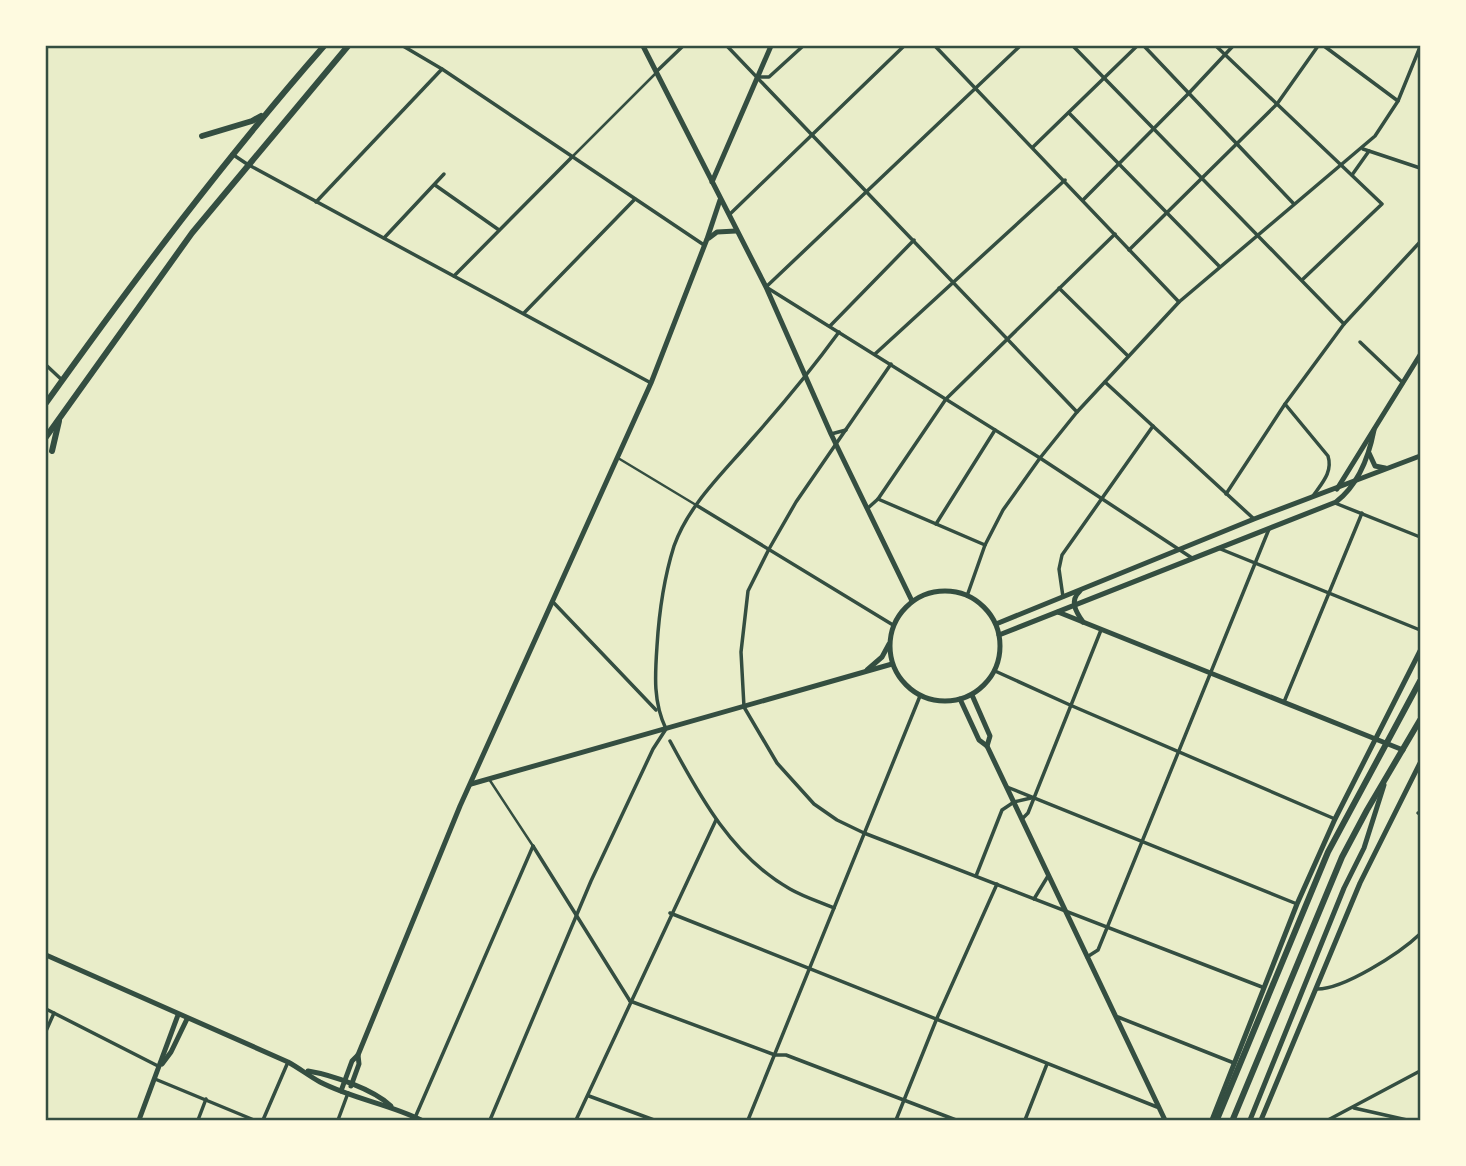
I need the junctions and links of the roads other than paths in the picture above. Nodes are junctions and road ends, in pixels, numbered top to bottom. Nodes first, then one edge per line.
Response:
1 (324, 46) edge
2 (348, 46) edge
3 (403, 46) edge
4 (643, 46) edge
5 (683, 46) edge
6 (727, 46) edge
7 (771, 46) edge
8 (803, 46) edge
9 (904, 46) edge
10 (935, 46) edge
11 (1020, 46) edge
12 (1073, 46) edge
13 (1137, 46) edge
14 (1144, 46) edge
15 (1216, 46) edge
16 (1233, 46) edge
17 (1318, 46) edge
18 (1324, 46) edge
19 (1420, 47) edge
20 (1226, 55) junction
21 (442, 69) junction
22 (656, 73) junction
23 (757, 77) junction
24 (1105, 78) junction
25 (976, 88) junction
26 (1189, 93) junction
27 (1398, 101) junction
28 (1277, 104) junction
29 (1069, 113) junction
30 (266, 114) junction
31 (1153, 129) junction
32 (813, 133) junction
33 (202, 136) dead end
34 (1238, 144) junction
35 (1033, 147) junction
36 (1362, 148) junction
37 (1369, 151) junction
38 (232, 154) junction
39 (572, 157) junction
40 (247, 164) junction
41 (1118, 164) junction
42 (1340, 164) junction
43 (1420, 169) edge
44 (444, 174) dead end
45 (1352, 176) junction
46 (1202, 179) junction
47 (1065, 180) junction
48 (712, 182) junction
49 (435, 185) junction
50 (868, 192) junction
51 (635, 199) junction
52 (720, 200) junction
53 (1083, 200) junction
54 (316, 202) junction
55 (1293, 203) junction
56 (1167, 213) junction
57 (728, 215) junction
58 (499, 230) junction
59 (736, 230) junction
60 (1115, 234) junction
61 (1257, 234) junction
62 (383, 238) junction
63 (914, 240) junction
64 (706, 242) junction
65 (1420, 242) edge
66 (1129, 250) junction
67 (1219, 266) junction
68 (454, 276) junction
69 (1302, 280) junction
70 (955, 283) junction
71 (766, 287) junction
72 (1059, 288) junction
73 (1179, 302) junction
74 (523, 314) junction
75 (1344, 324) junction
76 (830, 326) junction
77 (839, 332) junction
78 (1006, 338) junction
79 (1360, 342) dead end
80 (875, 354) junction
81 (1420, 355) edge
82 (1128, 356) junction
83 (891, 364) junction
84 (46, 365) edge
85 (806, 378) junction
86 (62, 380) junction
87 (1105, 382) junction
88 (651, 383) junction
89 (1403, 383) junction
90 (946, 399) junction
91 (46, 403) edge
92 (1284, 404) junction
93 (65, 410) junction
94 (1077, 412) junction
95 (1153, 426) junction
96 (848, 429) junction
97 (995, 429) junction
98 (1374, 430) junction
99 (831, 434) junction
100 (46, 437) edge
101 (837, 446) junction
102 (52, 451) dead end
103 (1369, 453) junction
104 (1420, 456) edge
105 (617, 458) junction
106 (1040, 458) junction
107 (1388, 469) junction
108 (1353, 482) junction
109 (1337, 489) junction
110 (1226, 494) junction
111 (878, 499) junction
112 (1101, 499) junction
113 (1310, 499) junction
114 (1335, 503) junction
115 (696, 505) junction
116 (868, 508) junction
117 (1362, 513) junction
118 (1254, 519) junction
119 (936, 524) junction
120 (1270, 527) junction
121 (1420, 537) edge
122 (985, 545) junction
123 (1217, 548) junction
124 (1180, 549) junction
125 (769, 550) junction
126 (1192, 558) junction
127 (1254, 564) junction
128 (1083, 588) junction
129 (1330, 593) junction
130 (967, 596) junction
131 (1063, 597) junction
132 (553, 601) junction
133 (912, 601) junction
134 (1074, 606) junction
135 (1058, 612) junction
136 (1083, 622) junction
137 (996, 624) junction
138 (893, 625) junction
139 (1101, 630) junction
140 (1420, 630) edge
141 (999, 635) junction
142 (889, 644) junction
143 (1420, 652) edge
144 (892, 664) junction
145 (995, 671) junction
146 (864, 672) junction
147 (1210, 673) junction
148 (1420, 681) edge
149 (972, 695) junction
150 (920, 696) junction
151 (960, 699) junction
152 (1284, 702) junction
153 (1070, 705) junction
154 (744, 707) junction
155 (657, 711) junction
156 (1420, 720) edge
157 (666, 729) junction
158 (1377, 739) junction
159 (670, 741) dead end
160 (1387, 744) junction
161 (987, 746) junction
162 (1403, 750) junction
163 (1178, 752) junction
164 (1420, 763) edge
165 (1388, 772) junction
166 (489, 779) junction
167 (471, 784) junction
168 (1007, 786) junction
169 (1034, 798) junction
170 (1014, 802) junction
171 (1022, 819) junction
172 (1335, 819) junction
173 (716, 820) junction
174 (864, 833) junction
175 (1142, 841) junction
176 (533, 846) junction
177 (1048, 874) junction
178 (976, 876) junction
179 (997, 884) junction
180 (1034, 899) junction
181 (1297, 904) junction
182 (834, 908) junction
183 (1066, 911) junction
184 (670, 913) junction
185 (576, 915) junction
186 (1108, 926) junction
187 (1420, 934) edge
188 (46, 955) edge
189 (1087, 957) junction
190 (810, 968) junction
191 (1262, 987) junction
192 (1316, 989) junction
193 (630, 1001) junction
194 (46, 1009) edge
195 (54, 1013) junction
196 (178, 1015) junction
197 (1116, 1016) junction
198 (187, 1018) junction
199 (937, 1018) junction
200 (46, 1031) edge
201 (358, 1055) junction
202 (775, 1055) junction
203 (288, 1062) junction
204 (1235, 1063) junction
205 (1048, 1064) junction
206 (160, 1067) junction
207 (305, 1070) junction
208 (1420, 1071) edge
209 (155, 1079) junction
210 (344, 1082) junction
211 (351, 1085) junction
212 (341, 1091) junction
213 (348, 1093) junction
214 (589, 1096) junction
215 (206, 1099) junction
216 (904, 1101) junction
217 (391, 1107) junction
218 (1353, 1107) junction
219 (1159, 1108) junction
220 (1214, 1119) edge
221 (1233, 1119) dead end
222 (417, 1120) edge
223 (139, 1121) edge
224 (198, 1121) edge
225 (254, 1121) edge
226 (264, 1121) edge
227 (338, 1121) edge
228 (490, 1121) edge
229 (576, 1121) edge
230 (654, 1121) edge
231 (748, 1121) edge
232 (896, 1121) edge
233 (956, 1121) edge
234 (1026, 1121) edge
235 (1165, 1121) edge
236 (1250, 1121) edge
237 (1261, 1121) edge
238 (1328, 1121) edge
239 (1407, 1121) edge

1 - 30 main road
2 - 40 main road
3 - 21 street
4 - 22 street
5 - 22 street
6 - 23 street
7 - 23 street
8 - 23 street
9 - 32 street
10 - 25 street
11 - 25 street
12 - 24 street
13 - 24 street
14 - 26 street
15 - 20 street
16 - 20 street
17 - 28 street
18 - 27 street
19 - 27 street
20 - 26 street
20 - 28 street
21 - 39 street
21 - 54 street
22 - 39 street
22 - 48 street
23 - 32 street
23 - 48 street
24 - 29 street
24 - 31 street
25 - 35 street
25 - 50 street
26 - 31 street
26 - 34 street
27 - 36 street
28 - 34 street
28 - 42 street
29 - 35 street
29 - 41 street
30 - 33 main road
30 - 38 main road
31 - 41 street
31 - 46 street
32 - 50 street
32 - 57 street
34 - 46 street
34 - 55 street
35 - 47 street
36 - 37 street
36 - 42 street
37 - 43 street
37 - 45 street
38 - 40 street
38 - 86 main road
39 - 51 street
39 - 58 street
40 - 54 street
40 - 93 main road
41 - 53 street
41 - 56 street
42 - 45 street
42 - 55 street
44 - 49 street
45 - 69 street
46 - 56 street
46 - 61 street
47 - 53 street
47 - 70 street
48 - 52 street
49 - 58 street
49 - 62 street
50 - 63 street
50 - 71 street
51 - 64 street
51 - 74 street
52 - 57 street
52 - 64 street
53 - 60 street
54 - 62 street
55 - 61 street
56 - 66 street
56 - 67 street
57 - 59 street
58 - 68 street
59 - 64 street
59 - 71 street
60 - 66 street
60 - 72 street
61 - 67 street
61 - 69 street
62 - 68 street
63 - 70 street
63 - 76 street
64 - 88 street
65 - 75 street
66 - 73 street
67 - 73 street
68 - 74 street
69 - 75 street
70 - 78 street
70 - 80 street
71 - 76 street
71 - 85 street
72 - 78 street
72 - 82 street
73 - 82 street
74 - 88 street
75 - 92 street
76 - 77 street
77 - 80 street
77 - 85 street
78 - 90 street
78 - 94 street
79 - 89 street
80 - 83 street
81 - 89 street
82 - 87 street
83 - 90 street
83 - 96 street
84 - 86 street
85 - 99 street
85 - 115 street
86 - 91 main road
87 - 94 street
87 - 95 street
88 - 105 street
89 - 98 street
90 - 97 street
90 - 111 street
92 - 110 street
92 - 113 street
93 - 100 main road
93 - 102 main road
94 - 106 street
95 - 110 street
95 - 112 street
96 - 99 street
96 - 101 street
97 - 106 street
97 - 119 street
98 - 103 street
98 - 109 street
99 - 101 street
101 - 116 street
101 - 125 street
103 - 107 street
103 - 108 street
104 - 107 street
105 - 115 street
105 - 132 street
106 - 112 street
106 - 122 street
107 - 108 street
108 - 109 street
108 - 114 street
109 - 113 street
110 - 118 street
111 - 116 street
111 - 119 street
112 - 124 street
112 - 131 street
113 - 118 street
114 - 117 street
114 - 120 street
115 - 125 street
115 - 155 street
116 - 133 street
117 - 121 street
117 - 129 street
118 - 124 street
119 - 122 street
120 - 123 street
120 - 127 street
122 - 130 street
123 - 126 street
123 - 127 street
124 - 126 street
124 - 128 street
125 - 138 street
125 - 154 street
126 - 134 street
127 - 129 street
127 - 147 street
128 - 131 street
128 - 134 street
129 - 140 street
129 - 152 street
130 - 133 street
130 - 137 street
131 - 137 street
132 - 155 street
132 - 167 street
133 - 138 street
134 - 135 street
134 - 136 street
135 - 136 street
135 - 141 street
136 - 139 street
137 - 141 street
138 - 142 street
139 - 147 street
139 - 153 street
141 - 145 street
142 - 144 street
142 - 146 street
143 - 158 street
144 - 146 street
144 - 150 street
145 - 149 street
145 - 153 street
146 - 154 street
147 - 152 street
147 - 163 street
148 - 160 main road
149 - 151 street
149 - 161 street
150 - 151 street
150 - 174 street
151 - 161 street
152 - 158 street
153 - 163 street
153 - 169 street
154 - 157 street
154 - 174 street
155 - 157 street
156 - 162 main road
157 - 166 street
157 - 185 street
158 - 160 street
158 - 172 street
159 - 173 street
160 - 162 street
160 - 220 main road
161 - 168 street
162 - 165 main road
163 - 172 street
163 - 175 street
164 - 192 street
165 - 221 main road
165 - 236 street
166 - 167 street
166 - 176 street
167 - 201 street
168 - 169 street
168 - 170 street
169 - 170 street
169 - 171 street
169 - 175 street
170 - 171 street
170 - 178 street
171 - 177 street
172 - 181 street
173 - 182 street
173 - 184 street
174 - 178 street
174 - 182 street
175 - 181 street
175 - 186 street
176 - 185 street
176 - 222 street
177 - 180 street
177 - 183 street
178 - 179 street
179 - 180 street
179 - 199 street
180 - 183 street
181 - 191 street
182 - 190 street
183 - 186 street
183 - 189 street
184 - 190 street
184 - 193 street
185 - 193 street
185 - 228 street
186 - 189 street
186 - 191 street
187 - 192 street
188 - 196 street
189 - 197 street
190 - 199 street
190 - 202 street
191 - 204 street
192 - 237 street
193 - 202 street
193 - 214 street
194 - 195 street
195 - 200 street
195 - 206 street
196 - 198 street
196 - 206 street
197 - 204 street
197 - 219 street
198 - 203 street
198 - 206 street
199 - 205 street
199 - 216 street
201 - 210 street
201 - 211 street
202 - 216 street
202 - 231 street
203 - 207 street
203 - 226 street
204 - 220 street
205 - 219 street
205 - 234 street
206 - 209 street
207 - 210 street
207 - 212 street
208 - 218 street
209 - 215 street
209 - 223 street
210 - 211 street
210 - 212 street
211 - 213 street
211 - 217 street
212 - 213 street
213 - 217 street
213 - 227 street
214 - 229 street
214 - 230 street
215 - 224 street
215 - 225 street
216 - 232 street
216 - 233 street
217 - 222 street
218 - 238 street
218 - 239 street
219 - 235 street

